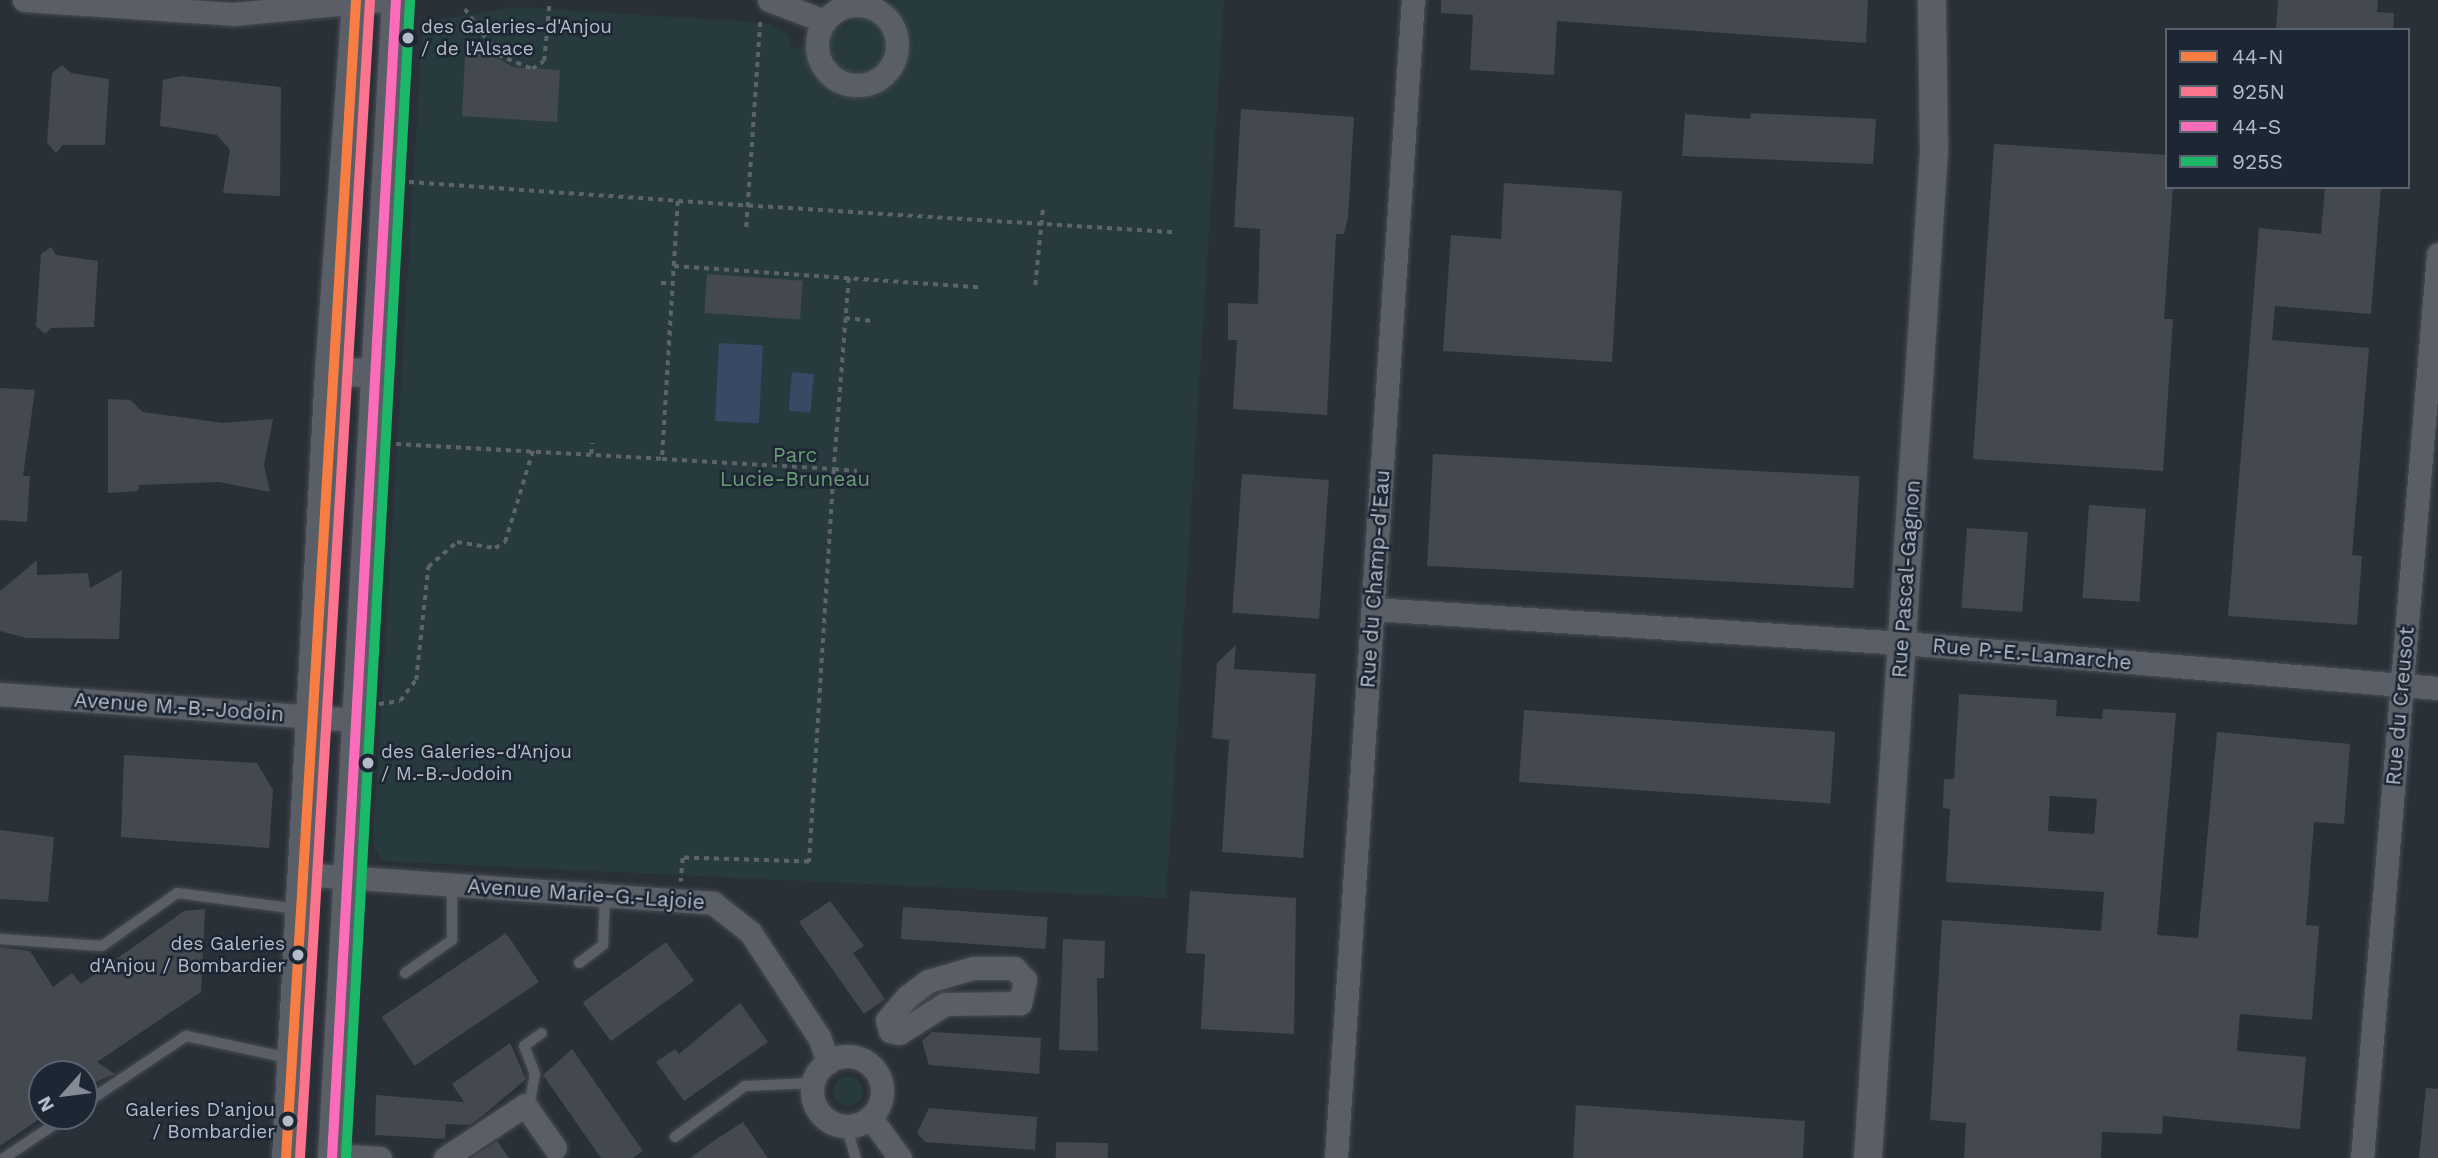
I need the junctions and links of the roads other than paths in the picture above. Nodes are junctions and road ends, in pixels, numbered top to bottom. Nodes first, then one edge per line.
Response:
1 (24, 0) edge
2 (396, 0) edge
3 (1413, 0) edge
4 (1932, 0) edge
5 (364, 1) edge
6 (142, 3) edge
7 (765, 10) edge
8 (824, 21) dead end
9 (2438, 254) edge
10 (328, 371) junction
11 (379, 373) junction
12 (1373, 609) junction
13 (1903, 643) junction
14 (2402, 684) junction
15 (2438, 688) edge
16 (0, 694) edge
17 (367, 712) junction
18 (311, 717) junction
19 (302, 874) junction
20 (348, 877) junction
21 (452, 884) junction
22 (605, 893) junction
23 (300, 909) junction
24 (0, 939) edge
25 (579, 963) dead end
26 (404, 972) dead end
27 (890, 1031) junction
28 (542, 1033) dead end
29 (292, 1058) junction
30 (828, 1062) junction
31 (868, 1063) junction
32 (813, 1083) junction
33 (98, 1095) edge
34 (528, 1110) junction
35 (870, 1117) junction
36 (846, 1126) junction
37 (46, 1130) edge
38 (675, 1137) dead end
39 (555, 1153) edge
40 (332, 1157) edge
41 (5, 1158) edge
42 (286, 1158) edge
43 (380, 1158) edge
44 (445, 1158) edge
45 (856, 1158) edge
46 (897, 1158) edge
47 (1336, 1158) edge
48 (1868, 1158) edge
49 (2362, 1158) edge

1 - 6 street
2 - 11 street
3 - 12 street, Rue du Champ-d'Eau
4 - 13 street, Rue Pascal-Gagnon
5 - 6 street
5 - 10 street
7 - 8 street
9 - 14 street, Rue du Creusot
10 - 11 street
10 - 18 street
11 - 17 street
12 - 13 street, Rue P.-E.-Lamarche
12 - 47 street, Rue du Champ-d'Eau
13 - 14 street, Rue P.-E.-Lamarche
13 - 48 street, Rue Pascal-Gagnon
14 - 15 street, Rue P.-E.-Lamarche
14 - 49 street, Rue du Creusot
16 - 18 street, Avenue M.-B.-Jodoin
17 - 18 street, Avenue M.-B.-Jodoin
17 - 20 street
18 - 19 street
19 - 20 street, Avenue Marie-G.-Lajoie
19 - 23 street
20 - 21 street, Avenue Marie-G.-Lajoie
20 - 40 street
21 - 22 street, Avenue Marie-G.-Lajoie
21 - 26 lane
22 - 25 lane
22 - 30 street, Avenue Marie-G.-Lajoie
23 - 24 lane
23 - 29 street
27 - 27 street
27 - 31 street
28 - 34 lane
29 - 33 lane
29 - 42 street
30 - 31 street
30 - 32 street
31 - 35 street
32 - 36 street
32 - 38 lane
34 - 39 street
34 - 44 street
35 - 36 street
35 - 46 street
36 - 45 lane
37 - 41 lane
40 - 43 street

